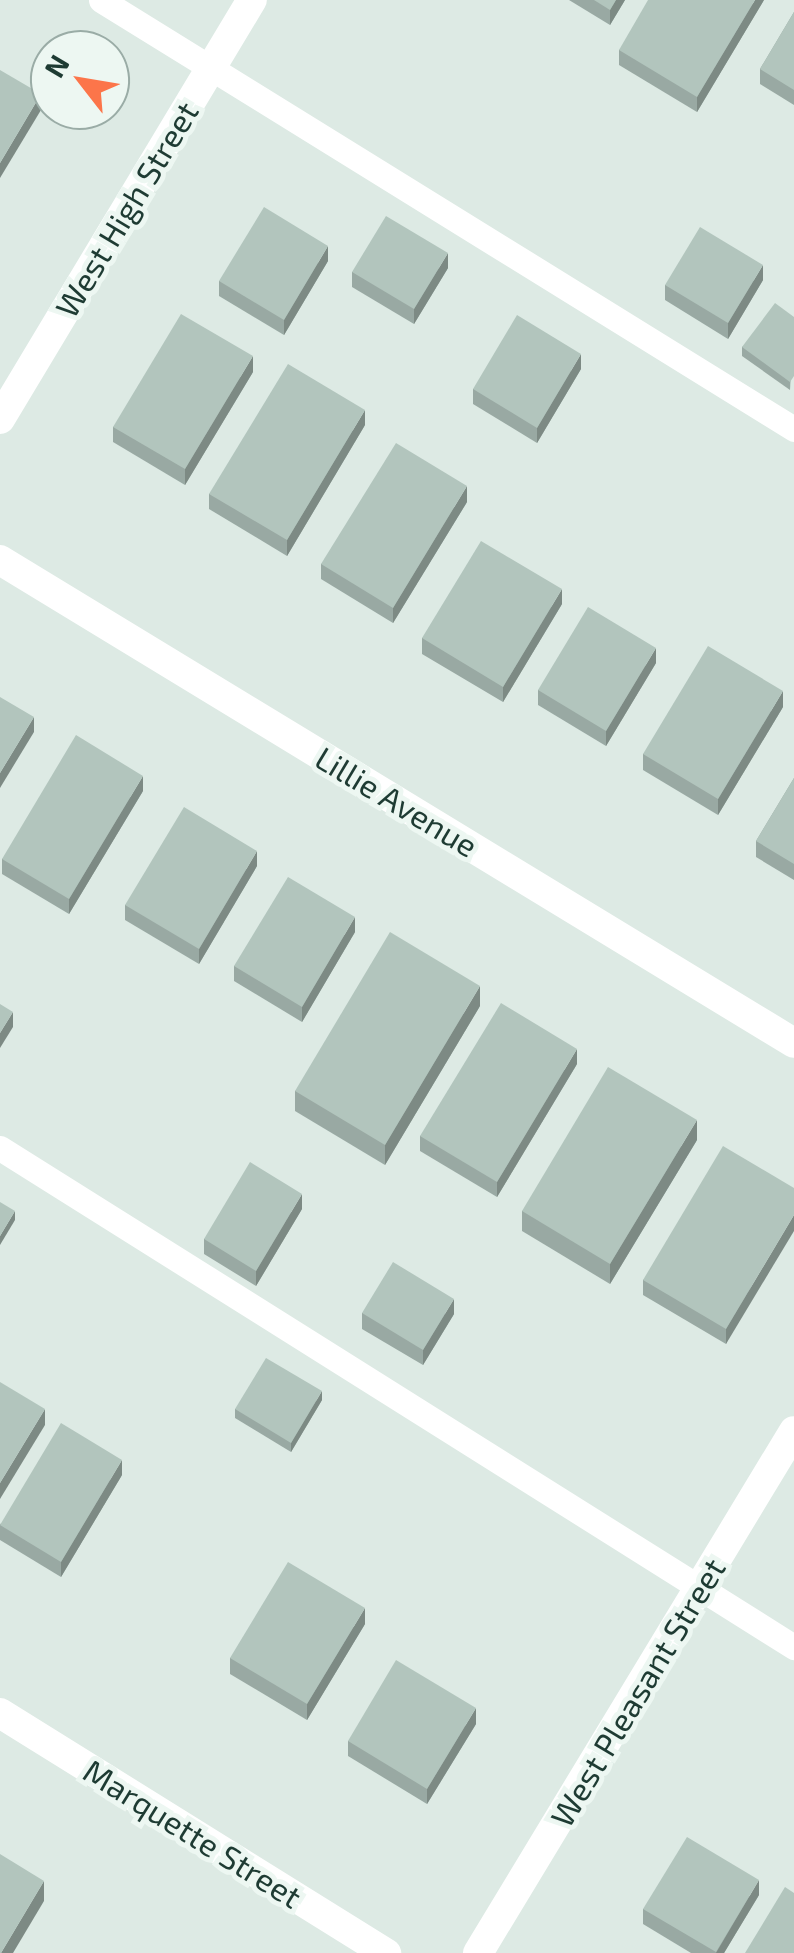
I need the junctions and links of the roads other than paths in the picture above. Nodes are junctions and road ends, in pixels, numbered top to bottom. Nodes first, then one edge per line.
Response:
1 (101, 0) edge
2 (252, 0) edge
3 (211, 68) junction
4 (0, 418) edge
5 (794, 429) edge
6 (0, 560) edge
7 (794, 1043) edge
8 (0, 1148) edge
9 (794, 1431) edge
10 (700, 1590) junction
11 (794, 1648) edge
12 (0, 1713) edge
13 (386, 1953) edge
14 (478, 1953) edge

1 - 3 lane
2 - 3 street, West High Street
3 - 4 street, West High Street
3 - 5 lane
6 - 7 street, Lillie Avenue
8 - 10 lane
9 - 10 street, West Pleasant Street
10 - 11 lane
10 - 14 street, West Pleasant Street
12 - 13 street, Marquette Street

